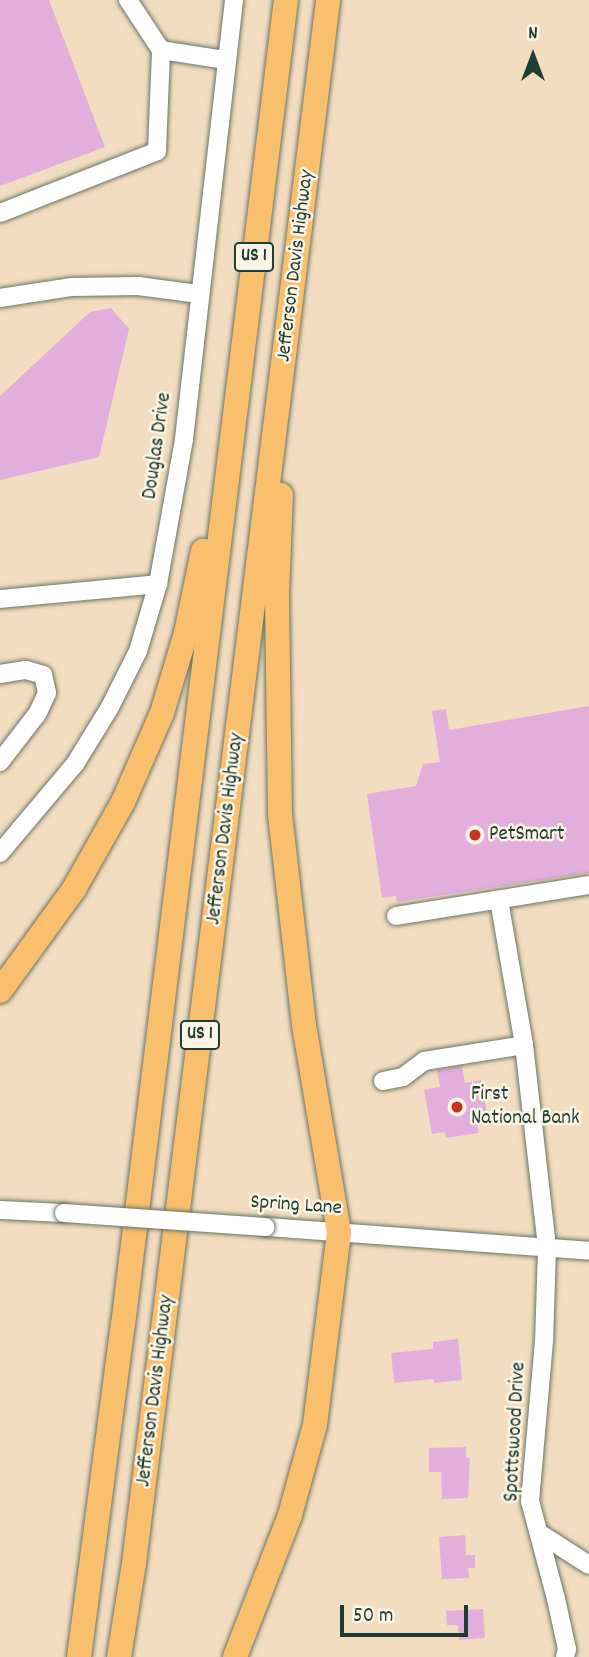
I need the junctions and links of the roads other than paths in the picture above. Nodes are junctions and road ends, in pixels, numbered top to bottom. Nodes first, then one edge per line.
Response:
1 (128, 0) edge
2 (234, 0) edge
3 (286, 0) edge
4 (328, 0) edge
5 (161, 50) junction
6 (225, 60) junction
7 (0, 213) edge
8 (199, 294) junction
9 (0, 298) edge
10 (278, 412) junction
11 (223, 513) junction
12 (158, 584) junction
13 (0, 599) edge
14 (2, 675) edge
15 (0, 762) edge
16 (0, 853) edge
17 (589, 885) edge
18 (499, 900) junction
19 (396, 915) dead end
20 (0, 991) edge
21 (524, 1045) junction
22 (383, 1080) dead end
23 (0, 1210) edge
24 (339, 1232) junction
25 (547, 1248) junction
26 (589, 1251) edge
27 (539, 1533) junction
28 (589, 1564) edge
29 (79, 1657) edge
30 (120, 1657) edge
31 (235, 1657) edge
32 (565, 1657) edge

1 - 5 street
2 - 6 street, Douglas Drive
3 - 11 highway, Jefferson Davis Highway / US 1
4 - 10 highway, Jefferson Davis Highway / US 1
5 - 6 street
5 - 7 street
6 - 8 street, Douglas Drive
8 - 9 street
8 - 12 street, Douglas Drive
10 - 24 highway
10 - 30 highway, Jefferson Davis Highway / US 1
11 - 20 highway
11 - 29 highway, Jefferson Davis Highway / US 1
12 - 13 street
12 - 16 street, Douglas Drive
14 - 15 street
17 - 18 street
18 - 19 street
18 - 21 street, Spottswood Drive
21 - 22 street
21 - 25 street, Spottswood Drive
23 - 24 street, Spring Lane, bridge
24 - 25 street, Spring Lane
24 - 31 highway
25 - 26 street, Spring Lane
25 - 27 street, Spottswood Drive
27 - 28 street
27 - 32 street, Spottswood Drive

